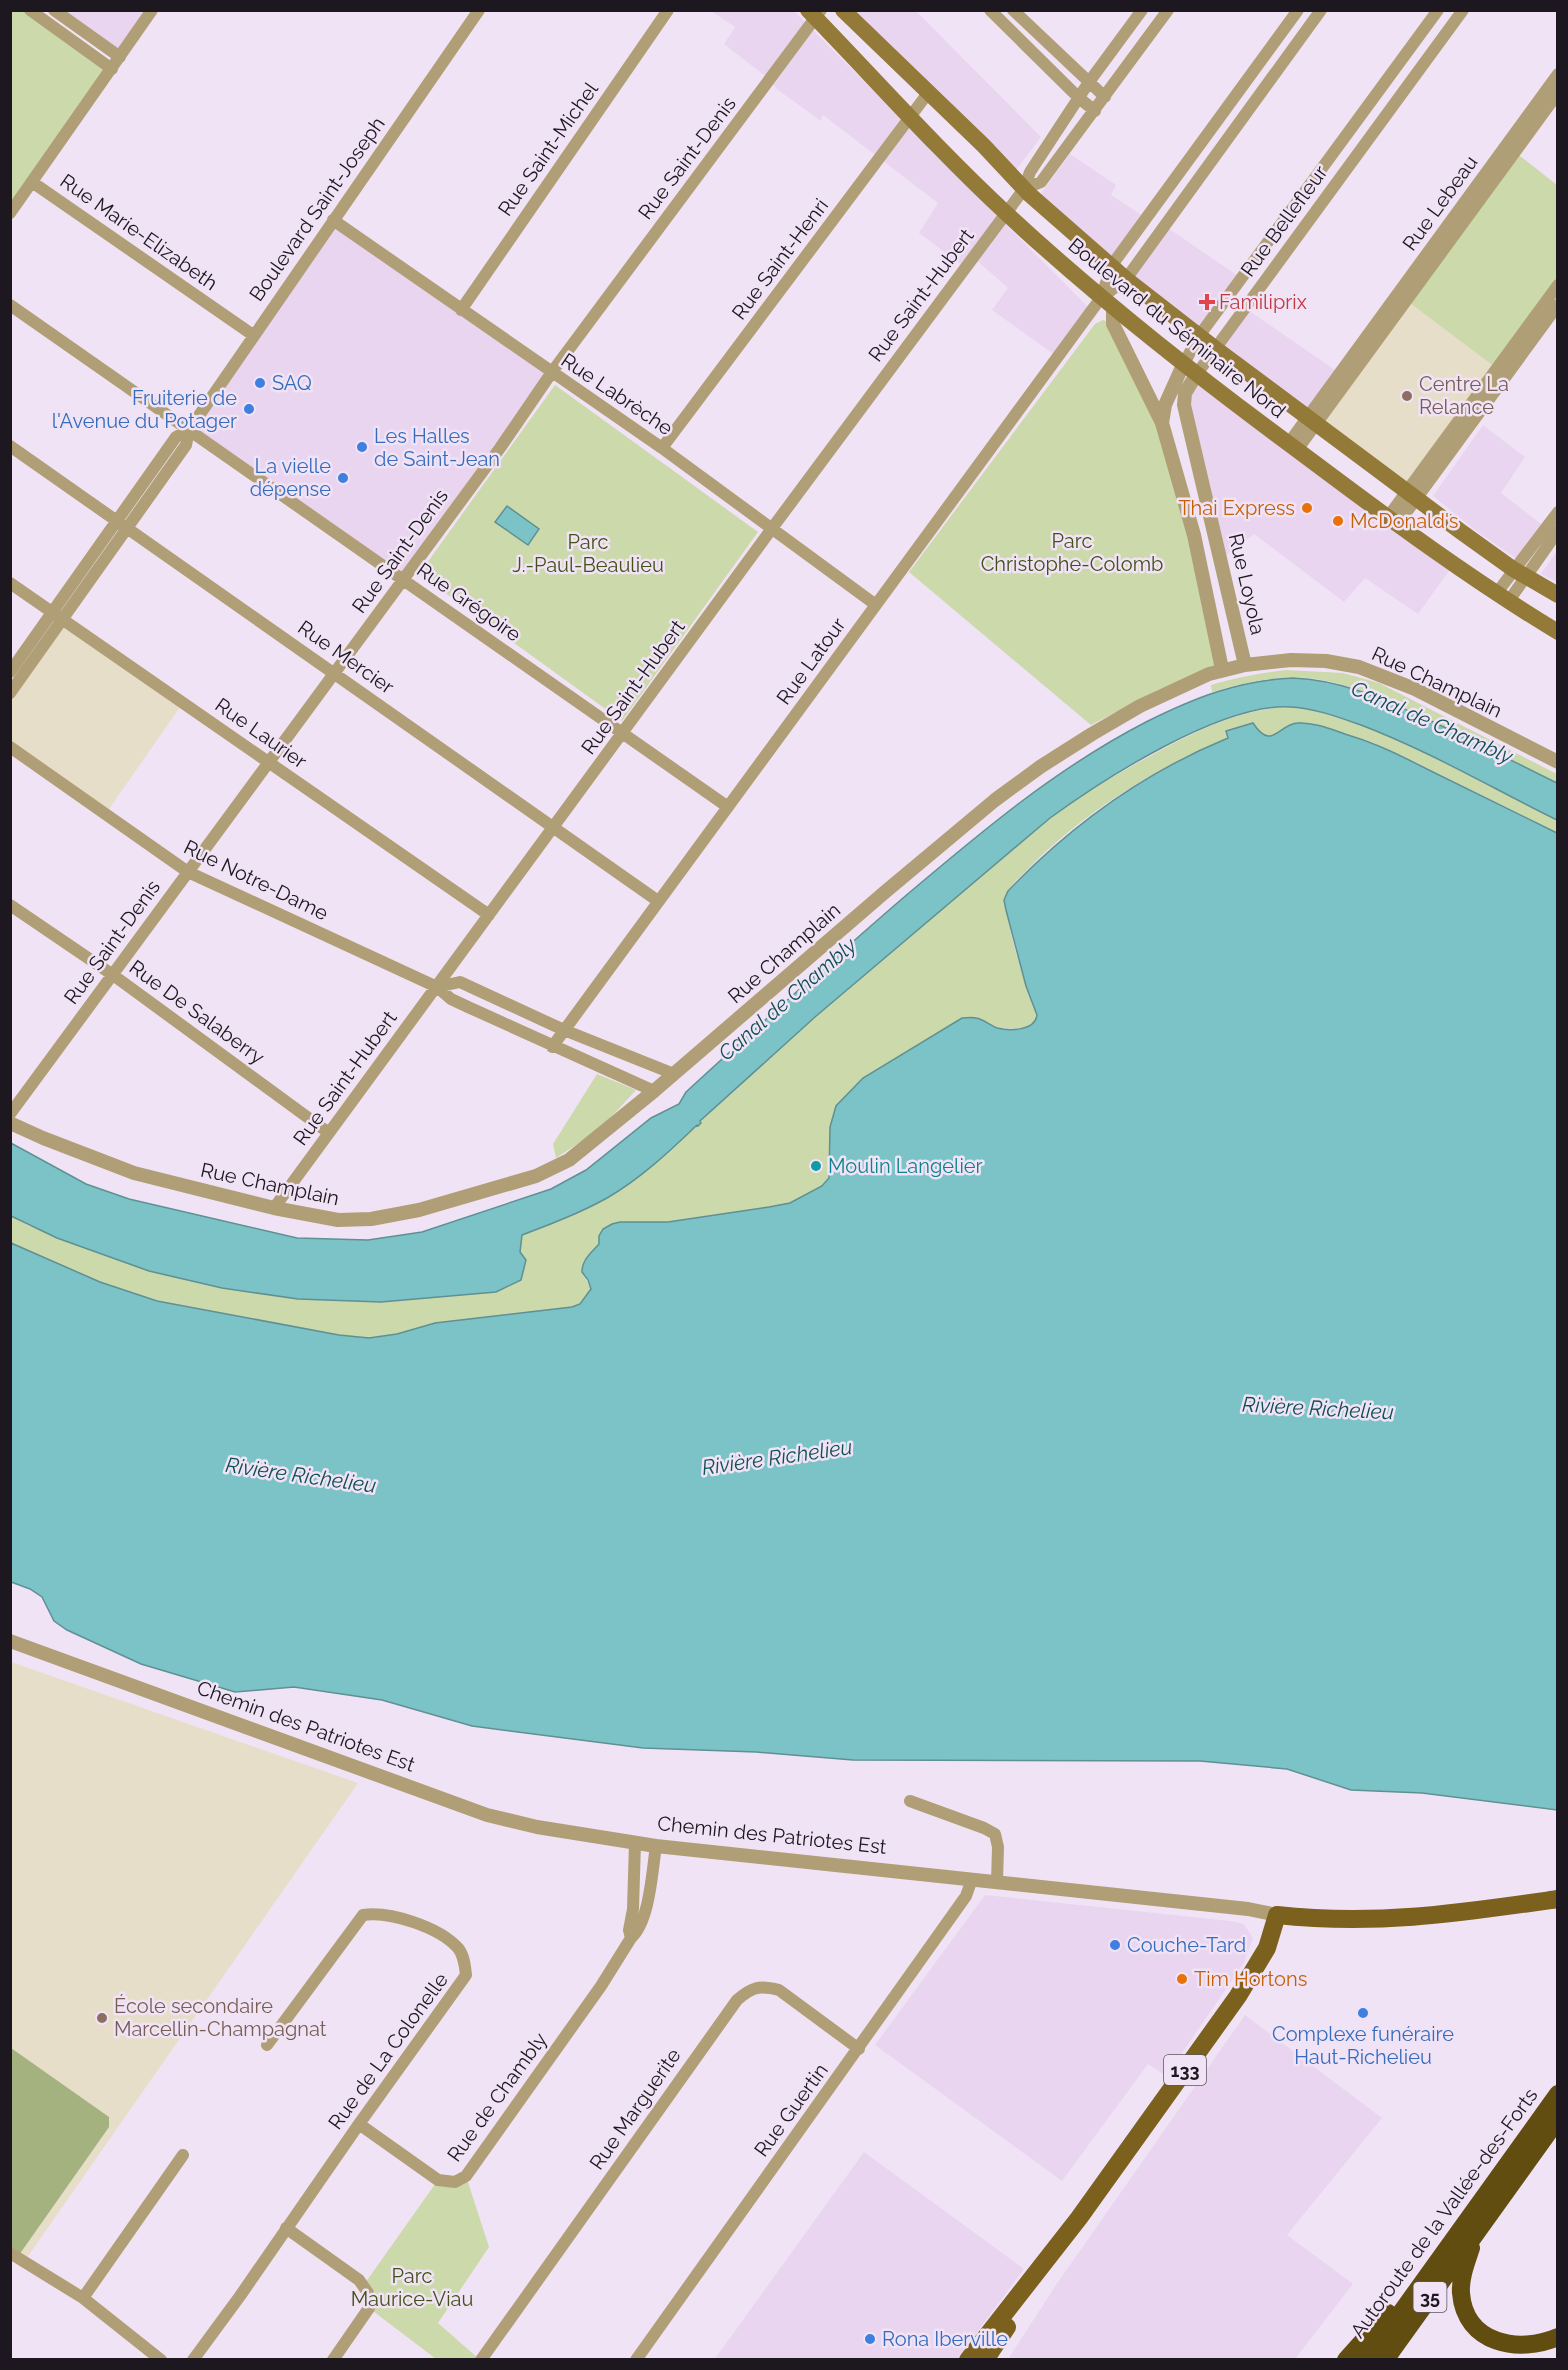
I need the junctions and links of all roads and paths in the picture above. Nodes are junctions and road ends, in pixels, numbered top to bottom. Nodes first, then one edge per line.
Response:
1 (30, 10) edge
2 (54, 10) edge
3 (152, 10) edge
4 (479, 10) edge
5 (668, 10) edge
6 (843, 10) edge
7 (990, 10) edge
8 (1142, 10) edge
9 (1168, 10) edge
10 (1298, 10) edge
11 (1321, 10) edge
12 (1438, 10) edge
13 (1463, 10) edge
14 (815, 13) edge
15 (1016, 14) edge
16 (1007, 27) junction
17 (1268, 52) junction
18 (120, 57) junction
19 (1283, 63) junction
20 (112, 69) junction
21 (1557, 74) edge
22 (1089, 82) junction
23 (928, 93) junction
24 (1557, 93) edge
25 (1105, 97) junction
26 (1079, 98) junction
27 (1228, 107) junction
28 (1095, 111) junction
29 (1244, 117) junction
30 (909, 119) junction
31 (1523, 131) junction
32 (1345, 136) junction
33 (1362, 148) junction
34 (32, 182) junction
35 (1172, 183) junction
36 (1024, 189) junction
37 (1188, 193) junction
38 (10, 213) edge
39 (1006, 213) junction
40 (333, 220) junction
41 (1140, 226) junction
42 (1156, 238) junction
43 (1112, 265) junction
44 (1126, 279) junction
45 (1557, 285) edge
46 (1107, 302) junction
47 (10, 305) edge
48 (1557, 305) edge
49 (461, 310) junction
50 (254, 335) junction
51 (1199, 336) junction
52 (1216, 349) junction
53 (1189, 370) junction
54 (1503, 371) junction
55 (552, 372) junction
56 (1313, 420) junction
57 (1162, 423) junction
58 (189, 430) junction
59 (10, 446) edge
60 (1293, 447) junction
61 (662, 448) junction
62 (1412, 495) junction
63 (1557, 512) edge
64 (117, 520) junction
65 (1392, 521) junction
66 (773, 527) junction
67 (128, 528) junction
68 (1557, 531) edge
69 (1215, 532) junction
70 (1194, 536) junction
71 (1519, 573) junction
72 (403, 580) junction
73 (10, 583) edge
74 (1557, 595) edge
75 (1502, 598) junction
76 (876, 605) junction
77 (58, 616) junction
78 (1557, 632) edge
79 (1245, 665) junction
80 (1222, 669) junction
81 (10, 672) edge
82 (334, 673) junction
83 (10, 693) edge
84 (623, 734) junction
85 (10, 747) edge
86 (269, 762) junction
87 (1557, 762) edge
88 (728, 807) junction
89 (554, 828) junction
90 (188, 872) junction
91 (658, 901) junction
92 (10, 905) edge
93 (489, 915) junction
94 (113, 975) junction
95 (437, 987) junction
96 (564, 1030) junction
97 (552, 1047) junction
98 (674, 1074) junction
99 (654, 1091) junction
100 (10, 1114) edge
101 (10, 1123) edge
102 (329, 1132) junction
103 (274, 1208) junction
104 (10, 1641) edge
105 (909, 1801) dead end
106 (635, 1843) junction
107 (657, 1846) junction
108 (972, 1880) junction
109 (997, 1882) junction
110 (1557, 1899) edge
111 (1277, 1915) junction
112 (631, 1938) junction
113 (267, 2045) dead end
114 (859, 2049) junction
115 (1557, 2094) edge
116 (1557, 2119) edge
117 (358, 2124) junction
118 (183, 2155) dead end
119 (1079, 2218) junction
120 (286, 2228) junction
121 (1475, 2234) junction
122 (1451, 2242) junction
123 (10, 2253) edge
124 (82, 2298) junction
125 (1557, 2337) edge
126 (161, 2360) edge
127 (193, 2360) edge
128 (333, 2360) edge
129 (481, 2360) edge
130 (636, 2360) edge
131 (968, 2360) edge
132 (985, 2360) edge
133 (1346, 2360) edge
134 (1367, 2360) edge
135 (1385, 2360) edge
136 (1522, 2360) edge

1 - 20 street
2 - 18 street
3 - 18 street
4 - 40 street, Boulevard Saint-Joseph
5 - 49 street, Rue Saint-Michel
6 - 23 main road, Boulevard du Séminaire Nord
7 - 16 street
8 - 22 street, Rue Saint-Hubert
9 - 25 street, Rue Saint-Hubert
10 - 17 street, Rue Latour
11 - 19 street, Rue Latour
12 - 32 street, Rue Bellefleur
13 - 33 street, Rue Bellefleur
14 - 30 main road, Boulevard du Séminaire Nord
14 - 55 street, Rue Saint-Denis
15 - 16 street
15 - 22 street
16 - 26 street
17 - 19 street
17 - 27 street, Rue Latour
18 - 20 street
19 - 29 street, Rue Latour
20 - 34 street
21 - 31 street, Rue Lebeau
22 - 25 street
22 - 26 street, Rue Saint-Hubert
23 - 30 street, Rue Saint-Henri
23 - 36 main road, Boulevard du Séminaire Nord
24 - 31 street, Rue Lebeau
25 - 28 street, Rue Saint-Hubert
26 - 28 street
26 - 36 street, Rue Saint-Hubert
27 - 29 street
27 - 35 street, Rue Latour
28 - 36 street, Rue Saint-Hubert
29 - 37 street, Rue Latour
30 - 39 main road, Boulevard du Séminaire Nord
30 - 61 street, Rue Saint-Henri
31 - 56 street, Rue Lebeau
32 - 33 street
32 - 51 street, Rue Bellefleur
33 - 52 street, Rue Bellefleur
34 - 38 street
34 - 50 street, Rue Marie-Elizabeth
35 - 37 street
35 - 41 street, Rue Latour
36 - 39 street, Rue Saint-Hubert
36 - 43 main road, Boulevard du Séminaire Nord
37 - 42 street, Rue Latour
39 - 46 main road, Boulevard du Séminaire Nord
39 - 66 street, Rue Saint-Hubert
40 - 49 street, Rue Labrèche
40 - 50 street, Boulevard Saint-Joseph
41 - 42 street
41 - 43 street, Rue Latour
42 - 44 street, Rue Latour
43 - 44 main road, Boulevard du Séminaire Nord
43 - 46 street, Rue Latour
44 - 46 street, Rue Latour
44 - 51 main road, Boulevard du Séminaire Nord
45 - 54 street
46 - 53 main road, Boulevard du Séminaire Nord
46 - 57 street, Rue Loyola
46 - 76 street, Rue Latour
47 - 58 street, Rue Grégoire
48 - 54 street
49 - 55 street, Rue Labrèche
50 - 58 street, Boulevard Saint-Joseph
51 - 52 main road, Boulevard du Séminaire Nord
51 - 53 street, Rue Bellefleur
52 - 53 street, Rue Bellefleur
52 - 56 main road, Boulevard du Séminaire Nord
53 - 57 street
53 - 60 main road, Boulevard du Séminaire Nord
53 - 69 street, Rue Loyola
54 - 62 street
55 - 61 street, Rue Labrèche
55 - 72 street, Rue Saint-Denis
56 - 60 street, Rue Lebeau
56 - 62 main road, Boulevard du Séminaire Nord
57 - 70 street, Rue Loyola
58 - 64 street, Boulevard Saint-Joseph
58 - 67 street, Boulevard Saint-Joseph
58 - 72 street, Rue Grégoire
59 - 64 street, Rue Mercier
60 - 65 main road, Boulevard du Séminaire Nord
61 - 66 street, Rue Labrèche
62 - 65 street
62 - 71 main road, Boulevard du Séminaire Nord
63 - 71 street
64 - 67 street, Rue Mercier
64 - 77 street, Boulevard Saint-Joseph
65 - 75 main road, Boulevard du Séminaire Nord
66 - 76 street, Rue Labrèche
66 - 84 street, Rue Saint-Hubert
67 - 77 street, Boulevard Saint-Joseph
67 - 82 street, Rue Mercier
68 - 71 street
69 - 70 street
69 - 79 street, Rue Loyola
70 - 80 street, Rue Loyola
71 - 74 main road, Boulevard du Séminaire Nord
71 - 75 street
72 - 82 street, Rue Saint-Denis
72 - 84 street, Rue Grégoire
73 - 77 street, Rue Laurier
75 - 78 main road, Boulevard du Séminaire Nord
76 - 88 street, Rue Latour
77 - 81 street, Boulevard Saint-Joseph
77 - 83 street, Boulevard Saint-Joseph
77 - 86 street, Rue Laurier
79 - 80 street, Rue Champlain
79 - 87 street, Rue Champlain
80 - 98 street, Rue Champlain
82 - 86 street, Rue Saint-Denis
82 - 89 street, Rue Mercier
84 - 88 street, Rue Grégoire
84 - 89 street, Rue Saint-Hubert
85 - 90 street, Rue Notre-Dame
86 - 90 street, Rue Saint-Denis
86 - 93 street, Rue Laurier
88 - 91 street, Rue Latour
89 - 91 street, Rue Mercier
89 - 93 street, Rue Saint-Hubert
90 - 94 street, Rue Saint-Denis
90 - 95 street, Rue Notre-Dame
91 - 96 street, Rue Latour
92 - 94 street, Rue De Salaberry
93 - 95 street, Rue Saint-Hubert
94 - 100 street, Rue Saint-Denis
94 - 102 street, Rue De Salaberry
95 - 96 street, Rue Notre-Dame
95 - 97 street, Rue Notre-Dame
95 - 102 street, Rue Saint-Hubert
96 - 97 street, Rue Latour
96 - 98 street, Rue Notre-Dame
97 - 99 street, Rue Notre-Dame
98 - 99 street, Rue Champlain
99 - 103 street, Rue Champlain
101 - 103 street, Rue Champlain
102 - 103 street, Rue Saint-Hubert
104 - 106 street, Chemin des Patriotes Est
105 - 109 street
106 - 107 street, Chemin des Patriotes Est
106 - 112 street, Rue de Chambly
107 - 108 street, Chemin des Patriotes Est
107 - 112 street, Rue de Chambly
108 - 109 street, Chemin des Patriotes Est
108 - 114 street, Rue Guertin
109 - 111 street, Chemin des Patriotes Est
110 - 111 main road, Chemin des Patriotes Est
111 - 119 main road, 133
112 - 117 street, Rue de Chambly
113 - 117 street, Rue de La Colonelle
114 - 129 street, Rue Marguerite
114 - 130 street, Rue Guertin
115 - 122 highway, Autoroute de la Vallée-des-Forts / 35
116 - 121 highway, Autoroute de la Vallée-des-Forts / 35
117 - 120 street, Rue de La Colonelle
118 - 124 street
119 - 131 main road, 133
119 - 132 main road, 133
120 - 127 street, Rue de La Colonelle
120 - 128 street
121 - 125 highway
121 - 135 highway, Autoroute de la Vallée-des-Forts / 35
122 - 133 highway
122 - 134 highway, Autoroute de la Vallée-des-Forts / 35
123 - 124 street
124 - 126 street
125 - 136 highway

